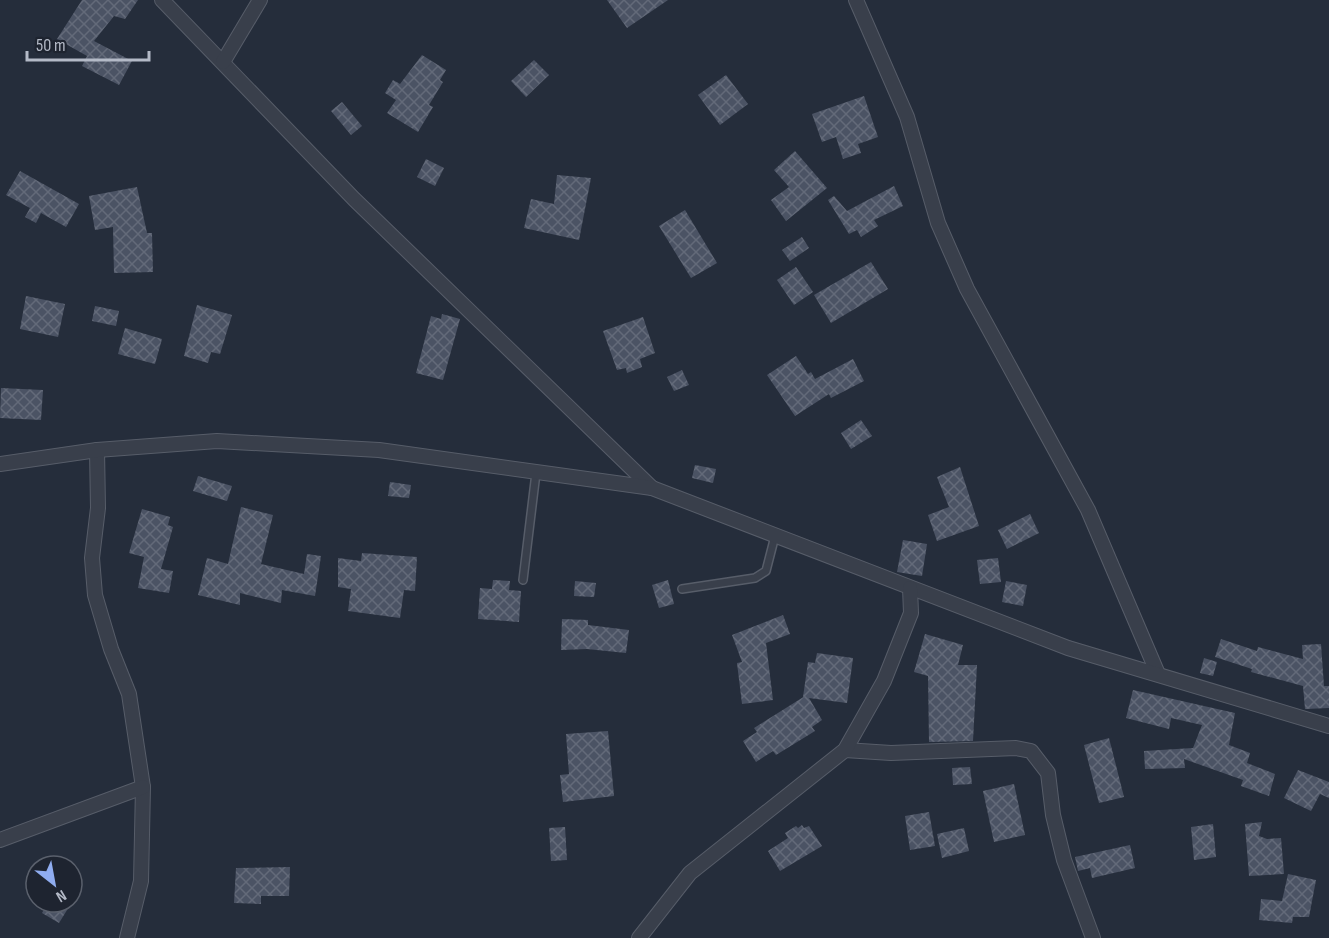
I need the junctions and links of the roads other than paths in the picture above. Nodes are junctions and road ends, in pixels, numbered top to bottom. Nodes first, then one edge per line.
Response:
1 (162, 0) edge
2 (260, 0) edge
3 (856, 0) edge
4 (223, 62) junction
5 (97, 450) junction
6 (0, 464) edge
7 (536, 473) junction
8 (652, 488) junction
9 (775, 536) junction
10 (524, 580) dead end
11 (910, 588) junction
12 (682, 590) dead end
13 (1158, 674) junction
14 (1329, 726) edge
15 (846, 750) junction
16 (143, 787) junction
17 (0, 840) edge
18 (127, 938) edge
19 (639, 938) edge
20 (1093, 938) edge

1 - 4 street
2 - 4 street
3 - 13 street
4 - 8 street
5 - 6 street
5 - 7 street
5 - 16 street
7 - 8 street
7 - 10 lane
8 - 9 street
9 - 11 street
9 - 12 lane
11 - 13 street
11 - 15 street
13 - 14 street
15 - 19 street
15 - 20 street
16 - 17 street
16 - 18 street

